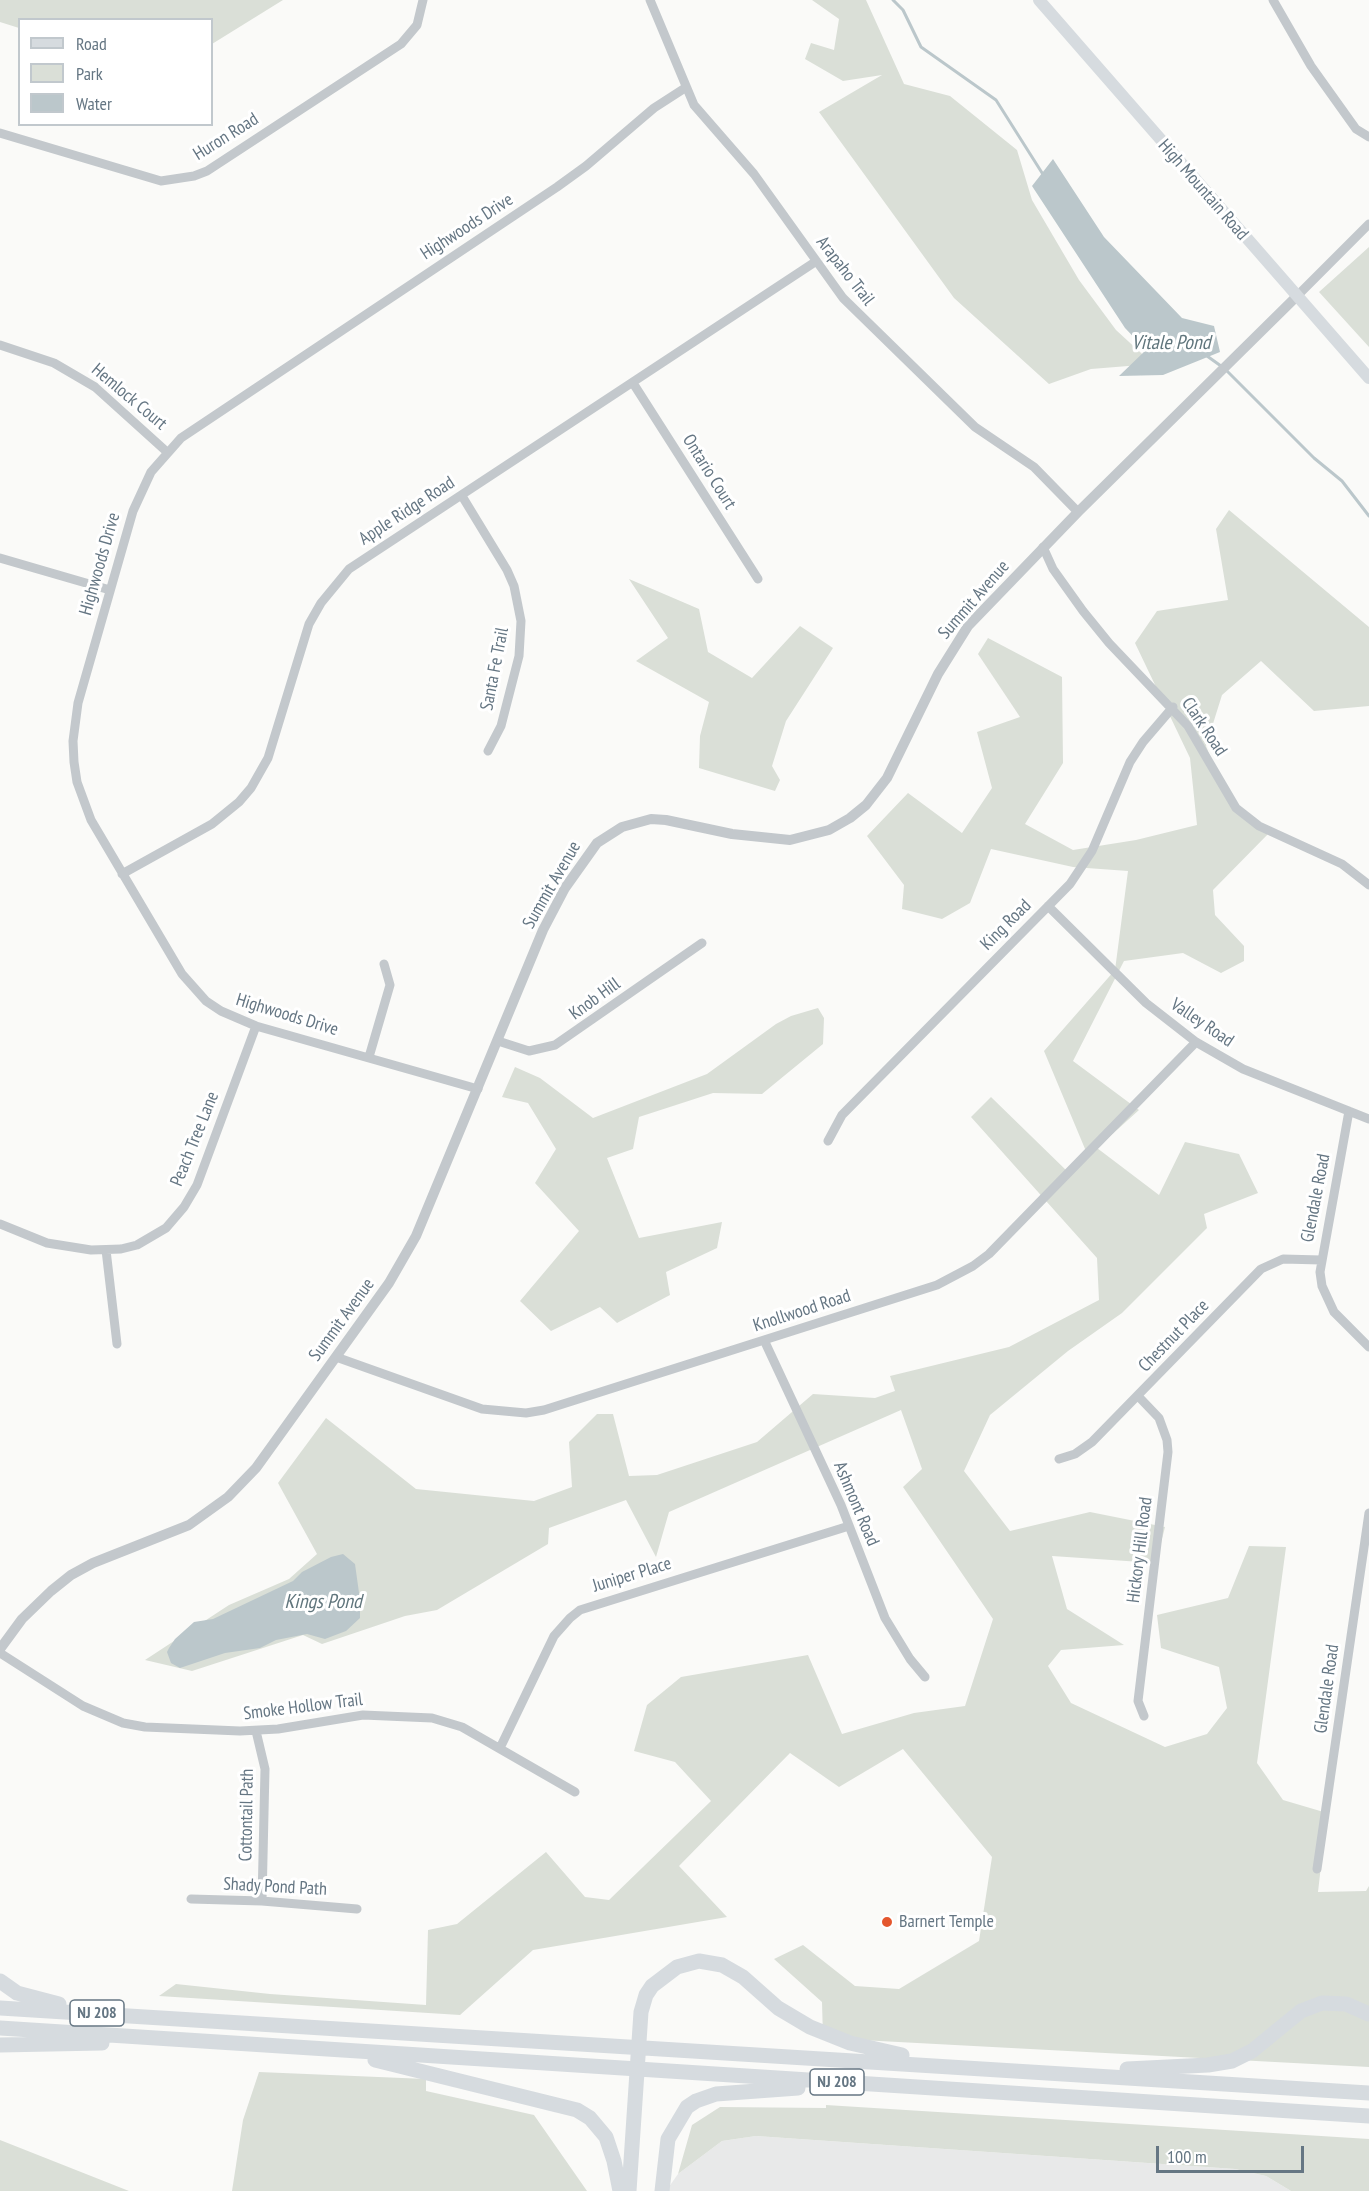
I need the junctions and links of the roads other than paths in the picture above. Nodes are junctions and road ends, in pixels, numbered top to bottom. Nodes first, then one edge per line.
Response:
1 (423, 0) edge
2 (650, 0) edge
3 (1039, 0) edge
4 (1273, 0) edge
5 (685, 88) junction
6 (0, 133) edge
7 (1369, 137) edge
8 (1369, 224) edge
9 (815, 262) junction
10 (1296, 297) junction
11 (0, 345) edge
12 (1369, 378) edge
13 (633, 383) junction
14 (167, 452) junction
15 (462, 496) junction
16 (1078, 512) junction
17 (1043, 547) junction
18 (0, 558) edge
19 (758, 579) dead end
20 (110, 590) junction
21 (1173, 707) junction
22 (488, 751) dead end
23 (122, 874) junction
24 (1369, 885) edge
25 (1048, 906) junction
26 (702, 943) dead end
27 (384, 964) dead end
28 (256, 1026) junction
29 (498, 1041) junction
30 (1196, 1042) junction
31 (369, 1057) junction
32 (478, 1089) junction
33 (1349, 1111) junction
34 (1369, 1119) edge
35 (828, 1142) dead end
36 (0, 1224) edge
37 (106, 1250) junction
38 (1321, 1260) junction
39 (764, 1340) junction
40 (117, 1344) dead end
41 (1369, 1347) edge
42 (336, 1357) junction
43 (1138, 1396) junction
44 (1059, 1459) dead end
45 (1369, 1513) edge
46 (849, 1526) junction
47 (0, 1651) edge
48 (925, 1677) dead end
49 (1144, 1716) dead end
50 (256, 1731) junction
51 (500, 1748) junction
52 (575, 1792) dead end
53 (1317, 1869) dead end
54 (191, 1899) dead end
55 (262, 1901) junction
56 (357, 1909) dead end
57 (0, 1981) edge
58 (0, 2008) edge
59 (1369, 2014) edge
60 (193, 2018) junction
61 (0, 2028) edge
62 (221, 2042) junction
63 (0, 2045) edge
64 (304, 2048) junction
65 (957, 2066) junction
66 (1043, 2072) junction
67 (961, 2090) junction
68 (1369, 2093) edge
69 (1369, 2116) edge
70 (620, 2191) edge
71 (629, 2191) edge
72 (662, 2191) edge

1 - 6 street, Huron Road
2 - 5 street, Arapaho Trail
3 - 10 main road, High Mountain Road
4 - 7 street
5 - 9 street, Arapaho Trail
5 - 14 street, Highwoods Drive
8 - 10 street, Summit Avenue
9 - 13 street, Apple Ridge Road
9 - 16 street, Arapaho Trail
10 - 12 main road, High Mountain Road
10 - 16 street, Summit Avenue
11 - 14 street, Hemlock Court
13 - 15 street, Apple Ridge Road
13 - 19 street, Ontario Court
14 - 20 street, Highwoods Drive
15 - 22 street, Santa Fe Trail
15 - 23 street, Apple Ridge Road
16 - 17 street, Summit Avenue
17 - 21 street, Clark Road
17 - 29 street, Summit Avenue
18 - 20 street
20 - 23 street, Highwoods Drive
21 - 24 street, Clark Road
21 - 25 street, King Road
23 - 28 street, Highwoods Drive
25 - 30 street, Valley Road
25 - 35 street, King Road
26 - 29 street, Knob Hill
27 - 31 street
28 - 31 street, Highwoods Drive
28 - 37 street, Peach Tree Lane
29 - 32 street, Summit Avenue
30 - 33 street, Valley Road
30 - 39 street, Knollwood Road
31 - 32 street, Highwoods Drive
32 - 42 street, Summit Avenue
33 - 34 street, Valley Road
33 - 38 street, Glendale Road
36 - 37 street, Peach Tree Lane
37 - 40 street
38 - 41 street, Glendale Road
38 - 43 street, Chestnut Place
39 - 42 street, Knollwood Road
39 - 46 street, Ashmont Road
42 - 47 street, Summit Avenue
43 - 44 street, Chestnut Place
43 - 49 street, Hickory Hill Road
45 - 53 street, Glendale Road
46 - 48 street, Ashmont Road
46 - 51 street, Juniper Place
47 - 50 street, Smoke Hollow Trail
50 - 51 street, Smoke Hollow Trail
50 - 55 street, Cottontail Path
51 - 52 street, Smoke Hollow Trail
54 - 55 street, Shady Pond Path
55 - 56 street, Shady Pond Path
57 - 60 highway
58 - 60 highway, NJ 208
59 - 66 highway
60 - 65 highway, NJ 208
61 - 62 highway, NJ 208
62 - 63 highway
62 - 64 highway, NJ 208
64 - 67 highway, NJ 208
64 - 70 highway
65 - 66 highway, NJ 208
65 - 71 highway
66 - 68 highway, NJ 208
67 - 69 highway, NJ 208
67 - 72 highway

